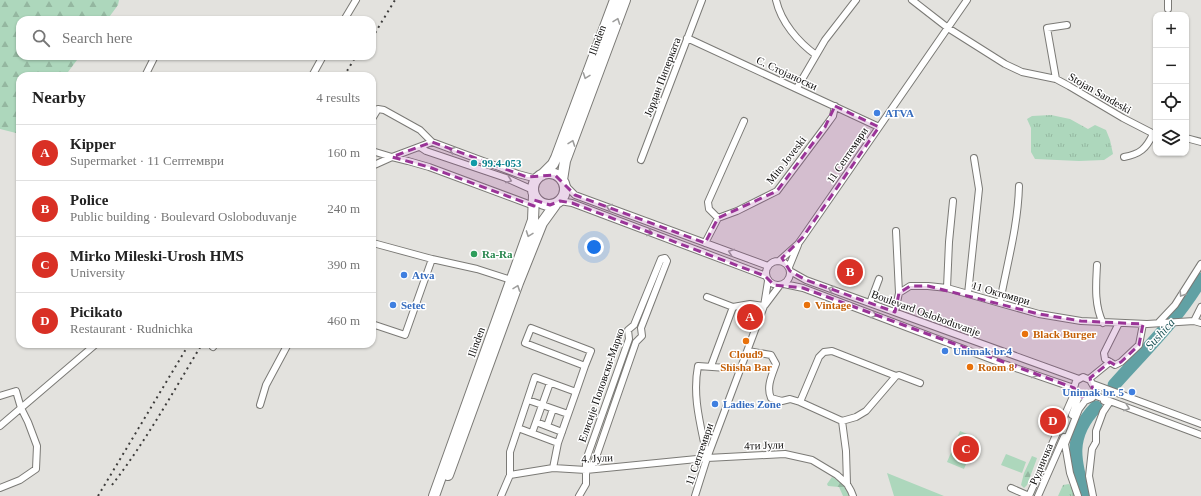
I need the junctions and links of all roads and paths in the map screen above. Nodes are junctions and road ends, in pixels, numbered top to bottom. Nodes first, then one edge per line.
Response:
1 (356, 0) edge
2 (615, 0) edge
3 (625, 0) edge
4 (702, 0) edge
5 (776, 0) edge
6 (856, 0) edge
7 (912, 0) edge
8 (967, 0) edge
9 (1168, 0) edge
10 (1168, 9) dead end
11 (346, 16) edge
12 (1067, 25) dead end
13 (948, 28) junction
14 (687, 38) junction
15 (816, 55) junction
16 (153, 60) edge
17 (321, 60) edge
18 (147, 72) edge
19 (314, 72) edge
20 (1056, 79) junction
21 (797, 88) junction
22 (835, 106) junction
23 (376, 112) edge
24 (744, 121) dead end
25 (879, 127) junction
26 (1153, 133) edge
27 (1153, 136) edge
28 (1189, 139) edge
29 (432, 142) junction
30 (1201, 142) edge
31 (420, 147) junction
32 (376, 152) edge
33 (392, 157) junction
34 (1124, 157) dead end
35 (974, 158) dead end
36 (641, 160) dead end
37 (376, 164) edge
38 (542, 175) junction
39 (563, 183) junction
40 (1019, 186) dead end
41 (534, 197) junction
42 (953, 201) dead end
43 (557, 203) junction
44 (718, 218) junction
45 (896, 231) dead end
46 (705, 243) junction
47 (376, 244) edge
48 (798, 244) junction
49 (432, 259) junction
50 (779, 261) junction
51 (1201, 264) edge
52 (1097, 265) dead end
53 (768, 266) junction
54 (790, 269) junction
55 (767, 278) junction
56 (879, 279) dead end
57 (511, 280) junction
58 (782, 285) junction
59 (947, 288) junction
60 (899, 293) junction
61 (968, 294) junction
62 (707, 297) dead end
63 (1000, 302) junction
64 (870, 303) junction
65 (764, 306) junction
66 (733, 307) junction
67 (1201, 307) edge
68 (895, 312) junction
69 (1194, 320) junction
70 (1163, 322) junction
71 (1102, 323) junction
72 (1119, 323) junction
73 (1201, 323) edge
74 (1143, 324) junction
75 (376, 325) edge
76 (91, 348) edge
77 (286, 348) edge
78 (748, 351) junction
79 (1110, 362) junction
80 (585, 366) junction
81 (711, 366) junction
82 (741, 369) junction
83 (896, 376) junction
84 (1088, 380) junction
85 (550, 383) junction
86 (920, 383) dead end
87 (576, 392) junction
88 (1076, 392) junction
89 (1091, 394) junction
90 (0, 396) edge
91 (528, 400) junction
92 (800, 402) junction
93 (260, 405) dead end
94 (542, 405) junction
95 (21, 408) junction
96 (553, 409) junction
97 (568, 414) junction
98 (842, 421) junction
99 (536, 422) junction
100 (1201, 424) edge
101 (0, 426) edge
102 (547, 426) junction
103 (518, 428) junction
104 (562, 432) junction
105 (532, 433) junction
106 (1201, 435) edge
107 (558, 443) junction
108 (1065, 444) junction
109 (707, 458) junction
110 (553, 468) junction
111 (586, 470) junction
112 (510, 475) junction
113 (847, 484) junction
114 (0, 488) edge
115 (1011, 488) dead end
116 (434, 496) edge
117 (441, 496) edge
118 (501, 496) edge
119 (579, 496) edge
120 (695, 496) edge
121 (853, 496) edge
122 (1029, 496) edge
123 (1038, 496) edge
124 (1042, 496) edge
125 (1078, 496) edge
126 (1093, 496) edge

1 - 11 street
2 -> 38 main road, Ilinden
39 -> 3 main road, Ilinden
4 - 14 street, Јордан Пиперката
5 - 15 street
6 - 15 street
7 - 13 street, Stojan Sandeski
8 - 13 street, 11 Септември
9 - 10 street
12 - 20 street
13 - 20 street, Stojan Sandeski
13 - 25 street, 11 Септември
14 - 21 street, С. Стојаноски
14 - 36 street, Јордан Пиперката
15 - 21 street
16 - 18 street
17 - 19 street
20 - 26 street, Stojan Sandeski
21 - 22 street, С. Стојаноски
22 - 25 street, С. Стојаноски
22 - 44 street, Mito Joveski
23 - 29 street
24 - 44 street
25 - 48 street, 11 Септември
27 - 34 street
28 - 30 street
29 - 31 street
38 -> 29 street
31 - 33 street
31 -> 41 street
32 - 33 street
33 - 37 street
33 - 41 street
35 - 61 street
38 - 39 main road
38 - 41 main road, Ilinden
39 - 43 main road, Ilinden
46 -> 39 street
40 - 63 street
41 - 43 main road
41 -> 57 main road, Ilinden
42 - 59 street
43 -> 55 street
117 -> 43 main road, Ilinden
44 - 46 street
45 - 60 street
53 -> 46 street
47 - 49 street
48 - 50 street, 11 Септември
48 - 54 street, 11 Септември
49 - 57 street
49 - 75 street
50 - 53 street
50 - 54 street
51 -> 70 street
52 - 71 street
53 - 55 street
54 - 58 street
64 -> 54 street, Boulevard Osloboduvanje
55 - 58 street
55 - 65 street, 11 Септември
56 - 64 street
57 - 116 main road, Ilinden
58 - 65 street, 11 Септември
58 -> 88 street, Boulevard Osloboduvanje
59 - 60 street, 11 Октомври
59 - 61 street, 11 Октомври
60 - 68 street
61 - 63 street, 11 Октомври
62 - 66 street
63 - 71 street, 11 Октомври
64 - 68 street, Boulevard Osloboduvanje
65 - 66 street
65 - 78 street, 11 Септември
66 - 81 street
67 - 69 street
68 - 84 street, Boulevard Osloboduvanje
69 - 70 street
69 - 73 street
70 - 74 street, 11 Октомври
71 - 72 street, 11 Октомври
72 - 74 street, 11 Октомври
72 - 79 street
74 - 79 street
76 - 95 street
77 - 93 street
78 - 82 street, 11 Септември
78 - 92 street
79 - 84 street
80 - 80 street
80 - 87 street
81 - 82 street
81 - 109 street
82 - 109 street, 11 Септември
83 - 86 street
83 - 92 street
83 - 98 street
84 - 88 street
84 - 89 street
84 - 100 street, Boulevard Osloboduvanje
85 - 87 street
85 - 91 street
85 - 94 street
87 - 97 street
88 - 89 street, Boulevard Osloboduvanje
88 - 122 street
88 - 123 street, Рудничка
89 -> 106 street
90 - 95 street
91 - 94 street
91 - 103 street
92 - 98 street
94 - 96 street
94 - 99 street
95 - 101 street
95 - 114 street
96 - 97 street
96 - 102 street
97 - 104 street
98 - 113 street
99 - 102 street
99 - 105 street
102 - 104 street
103 - 105 street
103 - 112 street
104 - 107 street
105 - 107 street
107 - 110 street
108 - 124 street
108 - 125 street
108 - 126 street
109 - 111 street, 4. Јули
109 - 113 street, 4ти Јули
109 - 120 street, 11 Септември
110 - 111 street, 4. Јули
110 - 112 street, 4. Јули
111 - 111 street, Елисије Поповски-Марко
111 - 119 street, Елисије Поповски-Марко
112 - 118 street
113 - 121 street, 4ти Јули
115 - 122 street

